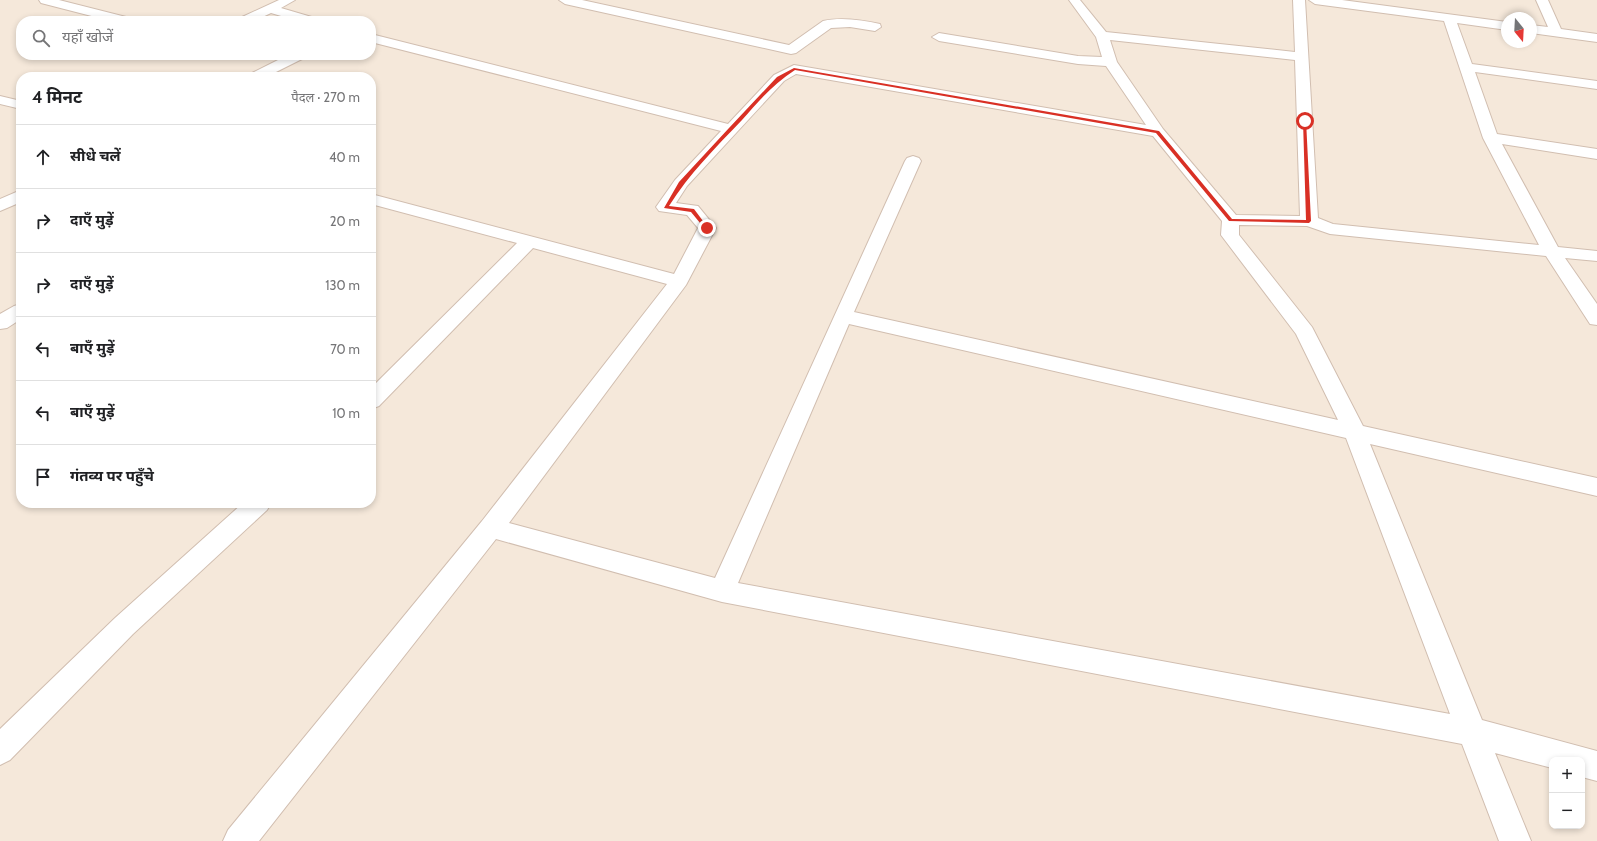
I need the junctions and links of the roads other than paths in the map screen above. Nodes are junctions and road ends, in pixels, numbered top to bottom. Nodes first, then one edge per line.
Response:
1 (45, 0) edge
2 (289, 0) edge
3 (565, 0) edge
4 (1070, 0) edge
5 (1299, 0) edge
6 (1315, 0) edge
7 (1542, 0) edge
8 (271, 9) junction
9 (107, 16) edge
10 (255, 16) edge
11 (294, 16) edge
12 (1449, 18) junction
13 (1501, 25) edge
14 (875, 27) dead end
15 (1537, 30) edge
16 (1556, 32) junction
17 (1102, 36) junction
18 (938, 37) dead end
19 (1597, 38) edge
20 (376, 39) edge
21 (791, 50) junction
22 (1302, 57) junction
23 (289, 60) edge
24 (1110, 62) junction
25 (1466, 67) junction
26 (794, 69) junction
27 (265, 72) edge
28 (1597, 85) edge
29 (731, 129) junction
30 (1158, 132) junction
31 (1491, 138) junction
32 (1597, 154) edge
33 (914, 161) dead end
34 (16, 198) edge
35 (376, 200) edge
36 (0, 206) edge
37 (1230, 220) junction
38 (1309, 221) junction
39 (529, 241) junction
40 (1552, 252) junction
41 (1597, 256) edge
42 (678, 281) junction
43 (16, 313) edge
44 (843, 316) junction
45 (1597, 319) edge
46 (0, 323) edge
47 (376, 396) edge
48 (1355, 432) junction
49 (1597, 488) edge
50 (254, 508) edge
51 (490, 528) junction
52 (722, 591) junction
53 (1472, 732) junction
54 (0, 750) edge
55 (1565, 757) edge
56 (1585, 763) edge
57 (1597, 766) edge
58 (239, 841) edge
59 (1515, 841) edge

1 - 9 street
2 - 8 street
3 - 21 street
4 - 17 street
5 - 22 street
6 - 12 street
7 - 16 street
8 - 10 street
8 - 11 street
12 - 13 street
12 - 25 street
14 - 21 street
15 - 16 street
16 - 19 street
17 - 22 street
17 - 24 street
18 - 24 street
20 - 29 street
21 - 26 street
22 - 38 street
23 - 27 street
24 - 30 street
25 - 28 street
25 - 31 street
26 - 29 street
26 - 30 street
29 - 42 street
30 - 37 street
31 - 32 street
31 - 40 street
33 - 44 street
34 - 36 street
35 - 39 street
37 - 38 street
37 - 48 street
38 - 40 street
39 - 42 street
39 - 47 street
40 - 41 street
40 - 45 street
42 - 51 street
43 - 46 street
44 - 48 street
44 - 52 street
48 - 49 street
48 - 53 street
50 - 54 street
51 - 52 street
51 - 58 street
52 - 53 street
53 - 55 street
53 - 59 street
56 - 57 street

